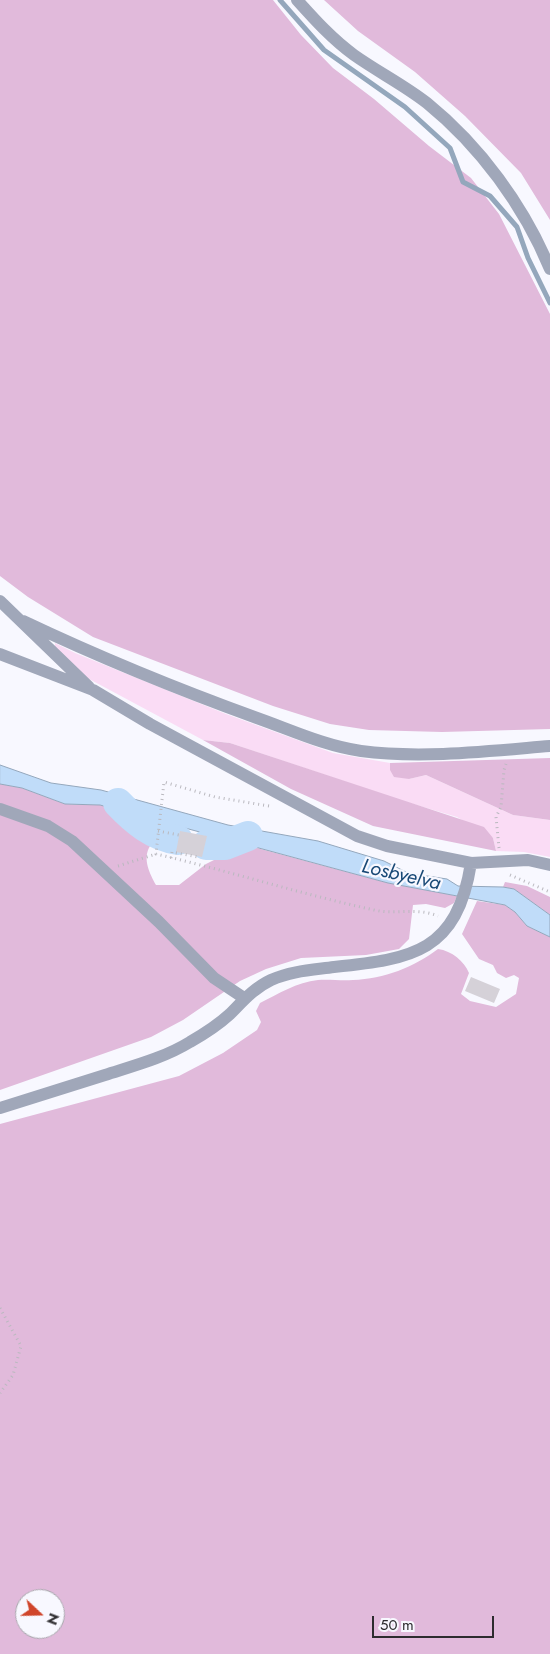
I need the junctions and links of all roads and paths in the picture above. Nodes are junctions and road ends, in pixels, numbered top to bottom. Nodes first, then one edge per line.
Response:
1 (297, 0) edge
2 (550, 269) edge
3 (3, 608) edge
4 (23, 621) junction
5 (0, 654) edge
6 (93, 690) junction
7 (550, 746) edge
8 (508, 749) junction
9 (296, 804) junction
10 (0, 809) edge
11 (158, 831) junction
12 (179, 835) dead end
13 (156, 853) junction
14 (198, 857) dead end
15 (171, 858) junction
16 (500, 861) junction
17 (471, 863) junction
18 (550, 865) edge
19 (108, 872) junction
20 (510, 876) dead end
21 (550, 892) edge
22 (452, 922) junction
23 (244, 998) junction
24 (0, 1108) edge
25 (0, 1308) edge
26 (0, 1393) edge

1 - 2 street
3 - 4 street
4 - 6 street
4 - 8 street
5 - 6 street
6 - 9 street
7 - 8 street
8 - 16 path
9 - 11 path
9 - 17 street
10 - 19 street
11 - 12 path
11 - 13 path
13 - 15 path
13 - 19 path
14 - 15 path
15 - 22 path
16 - 17 street
16 - 18 street
17 - 22 street
19 - 23 street
20 - 21 path
22 - 23 street
23 - 24 street
25 - 26 path

